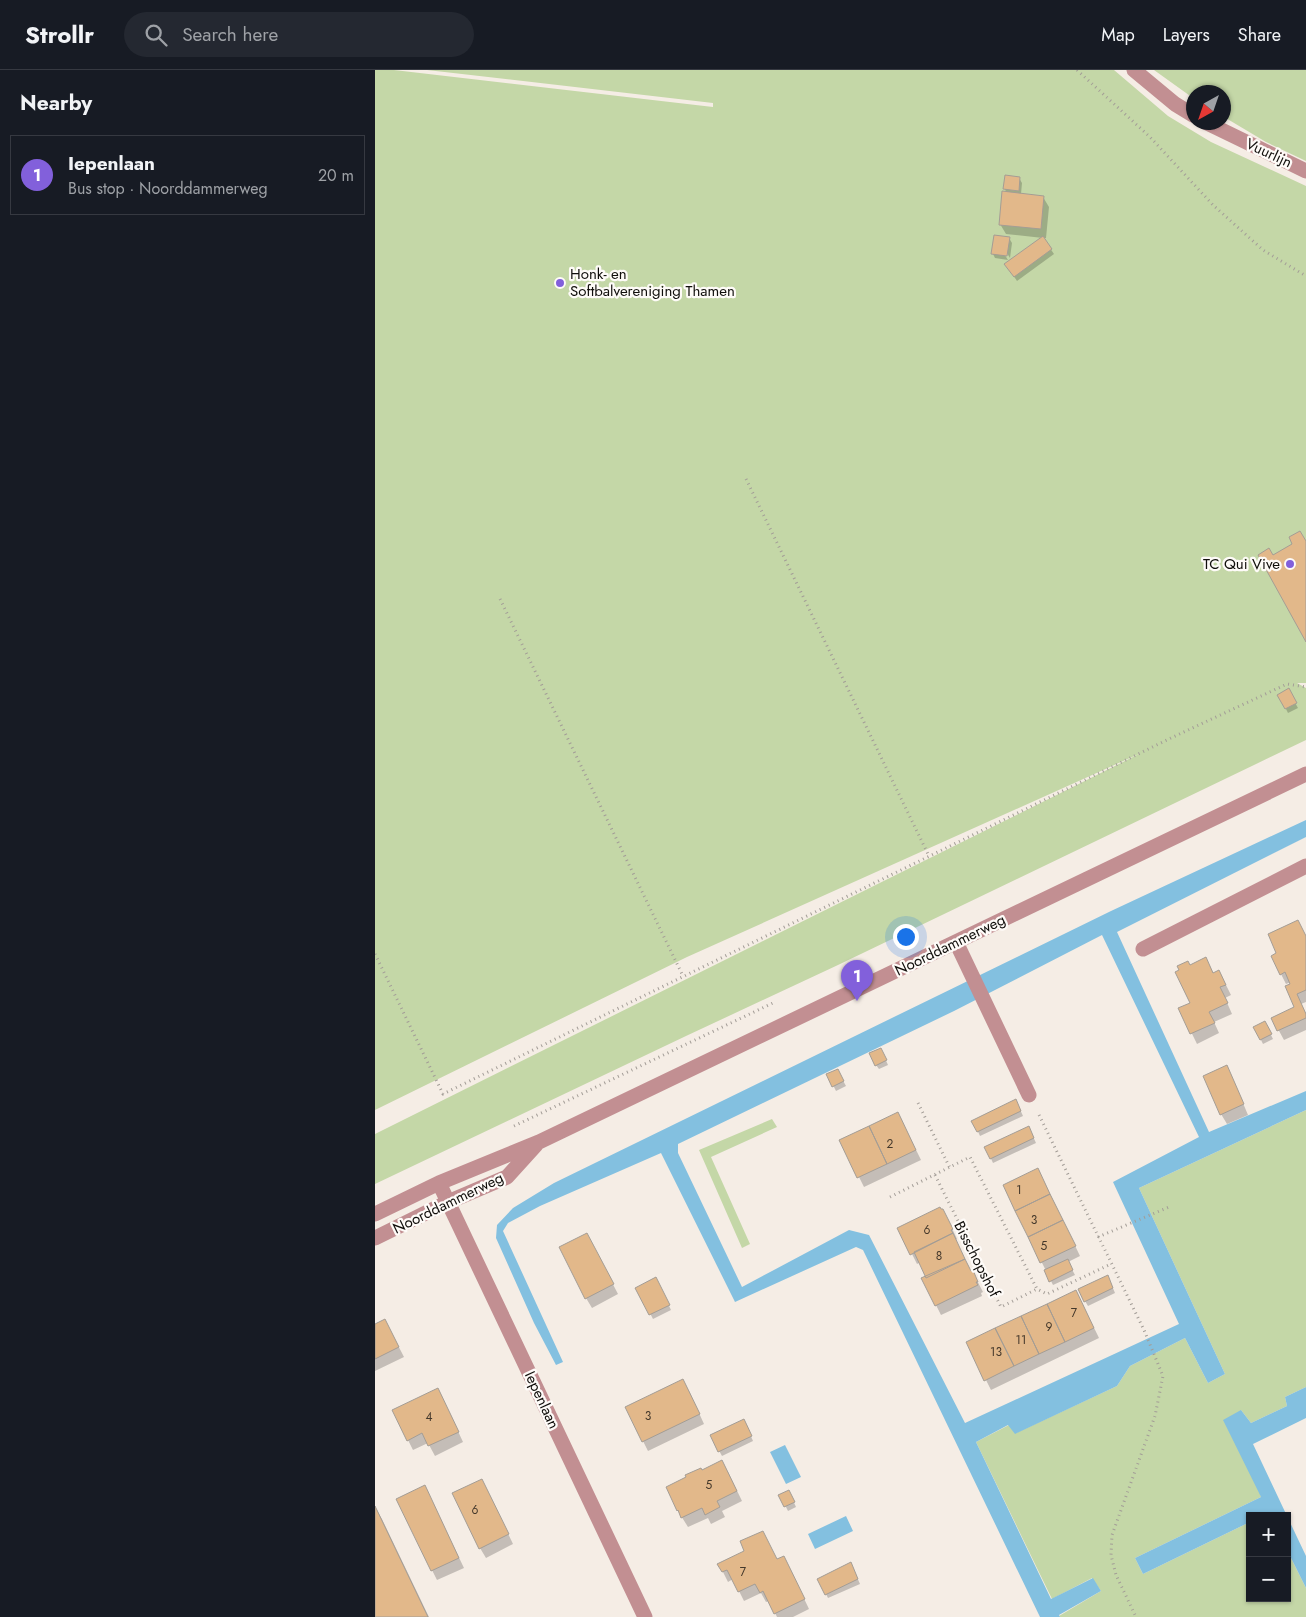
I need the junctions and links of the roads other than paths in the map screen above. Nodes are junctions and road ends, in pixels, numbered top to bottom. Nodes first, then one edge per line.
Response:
1 (1134, 70) edge
2 (1186, 111) edge
3 (1222, 130) edge
4 (1306, 170) edge
5 (1306, 774) edge
6 (1306, 866) edge
7 (956, 942) junction
8 (1143, 949) dead end
9 (1029, 1095) road end
10 (539, 1142) junction
11 (439, 1182) junction
12 (448, 1202) junction
13 (375, 1214) edge
14 (375, 1238) edge
15 (645, 1617) edge

1 - 2 street
3 - 4 street, Vuurlijn
5 - 7 street, Noorddammerweg
6 - 8 street
7 - 9 street
7 - 10 street, Noorddammerweg
10 - 11 street, Noorddammerweg
10 - 12 street, Noorddammerweg
11 - 12 street, Iepenlaan
11 - 13 street, Noorddammerweg
12 - 14 street, Noorddammerweg
12 - 15 street, Iepenlaan

